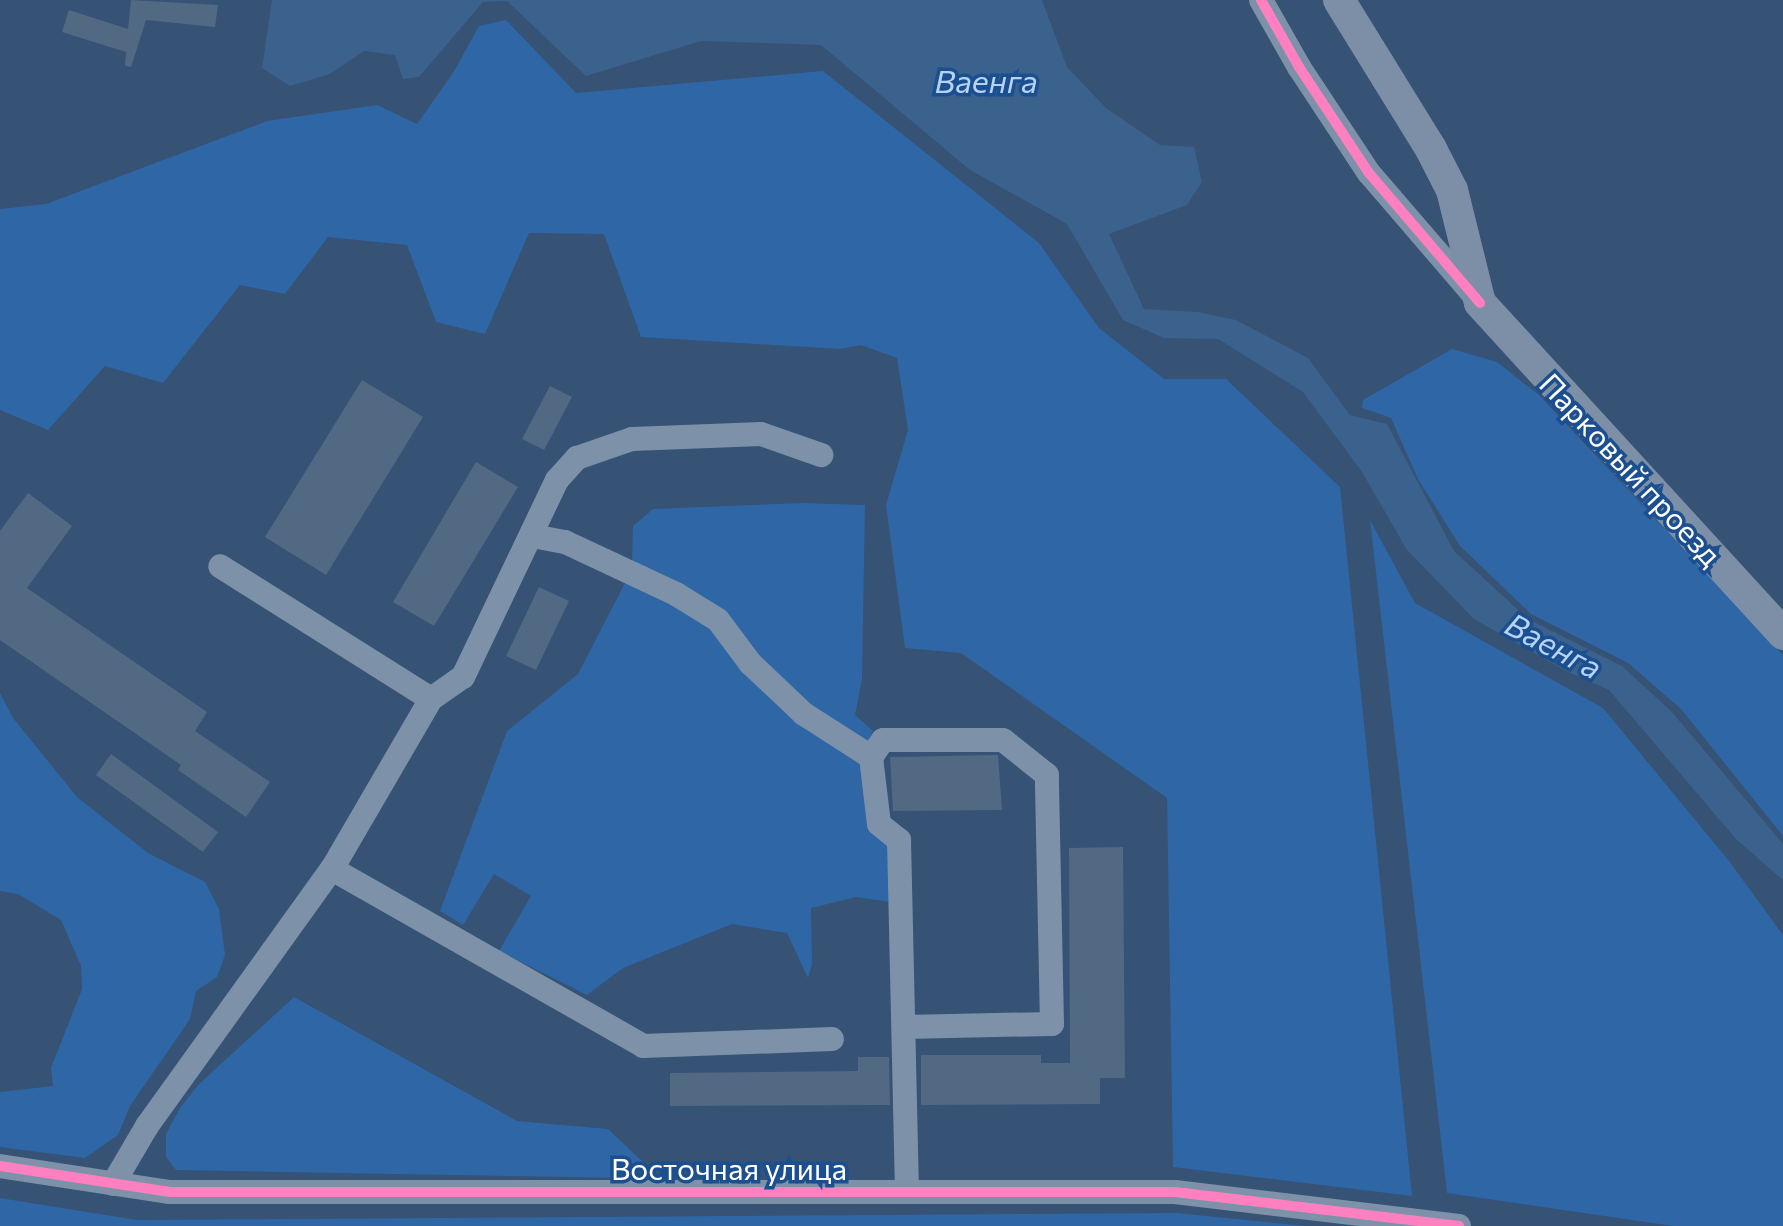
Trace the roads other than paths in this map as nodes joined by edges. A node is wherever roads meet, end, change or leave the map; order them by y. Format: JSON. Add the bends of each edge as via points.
{"nodes":[{"id":1,"x":1261,"y":0,"type":"edge"},
{"id":2,"x":1339,"y":0,"type":"edge"},
{"id":3,"x":1480,"y":303,"type":"junction"},
{"id":4,"x":821,"y":455,"type":"dead end"},
{"id":5,"x":533,"y":536,"type":"junction"},
{"id":6,"x":220,"y":566,"type":"dead end"},
{"id":7,"x":1783,"y":634,"type":"edge"},
{"id":8,"x":431,"y":699,"type":"junction"},
{"id":9,"x":871,"y":757,"type":"junction"},
{"id":10,"x":332,"y":869,"type":"junction"},
{"id":11,"x":904,"y":1027,"type":"junction"},
{"id":12,"x":832,"y":1039,"type":"dead end"},
{"id":13,"x":0,"y":1166,"type":"edge"},
{"id":14,"x":113,"y":1184,"type":"junction"},
{"id":15,"x":907,"y":1191,"type":"junction"},
{"id":16,"x":1459,"y":1226,"type":"edge"}],
"edges":[{"from":1,"to":3,"type":"street","via":[[1369,173]]},
{"from":2,"to":3,"type":"main road","via":[[1452,190]]},
{"from":3,"to":7,"type":"main road","name":"Парковый проезд"},
{"from":4,"to":5,"type":"street","via":[[761,434],[632,439],[577,458],[557,480]]},
{"from":5,"to":8,"type":"street","via":[[463,677]]},
{"from":5,"to":9,"type":"street","via":[[565,542],[676,594],[718,620],[750,663],[804,714]]},
{"from":6,"to":8,"type":"street"},
{"from":8,"to":10,"type":"street"},
{"from":9,"to":11,"type":"street","via":[[879,824],[899,840]]},
{"from":9,"to":11,"type":"street","via":[[883,740],[1003,740],[1047,775],[1052,1024]]},
{"from":10,"to":12,"type":"street","via":[[643,1046]]},
{"from":10,"to":14,"type":"street","via":[[147,1126]]},
{"from":11,"to":15,"type":"street"},
{"from":13,"to":14,"type":"street","name":"Восточная улица"},
{"from":14,"to":15,"type":"street","name":"Восточная улица","via":[[170,1192]]},
{"from":15,"to":16,"type":"street","name":"Восточная улица","via":[[1175,1192]]}]}
